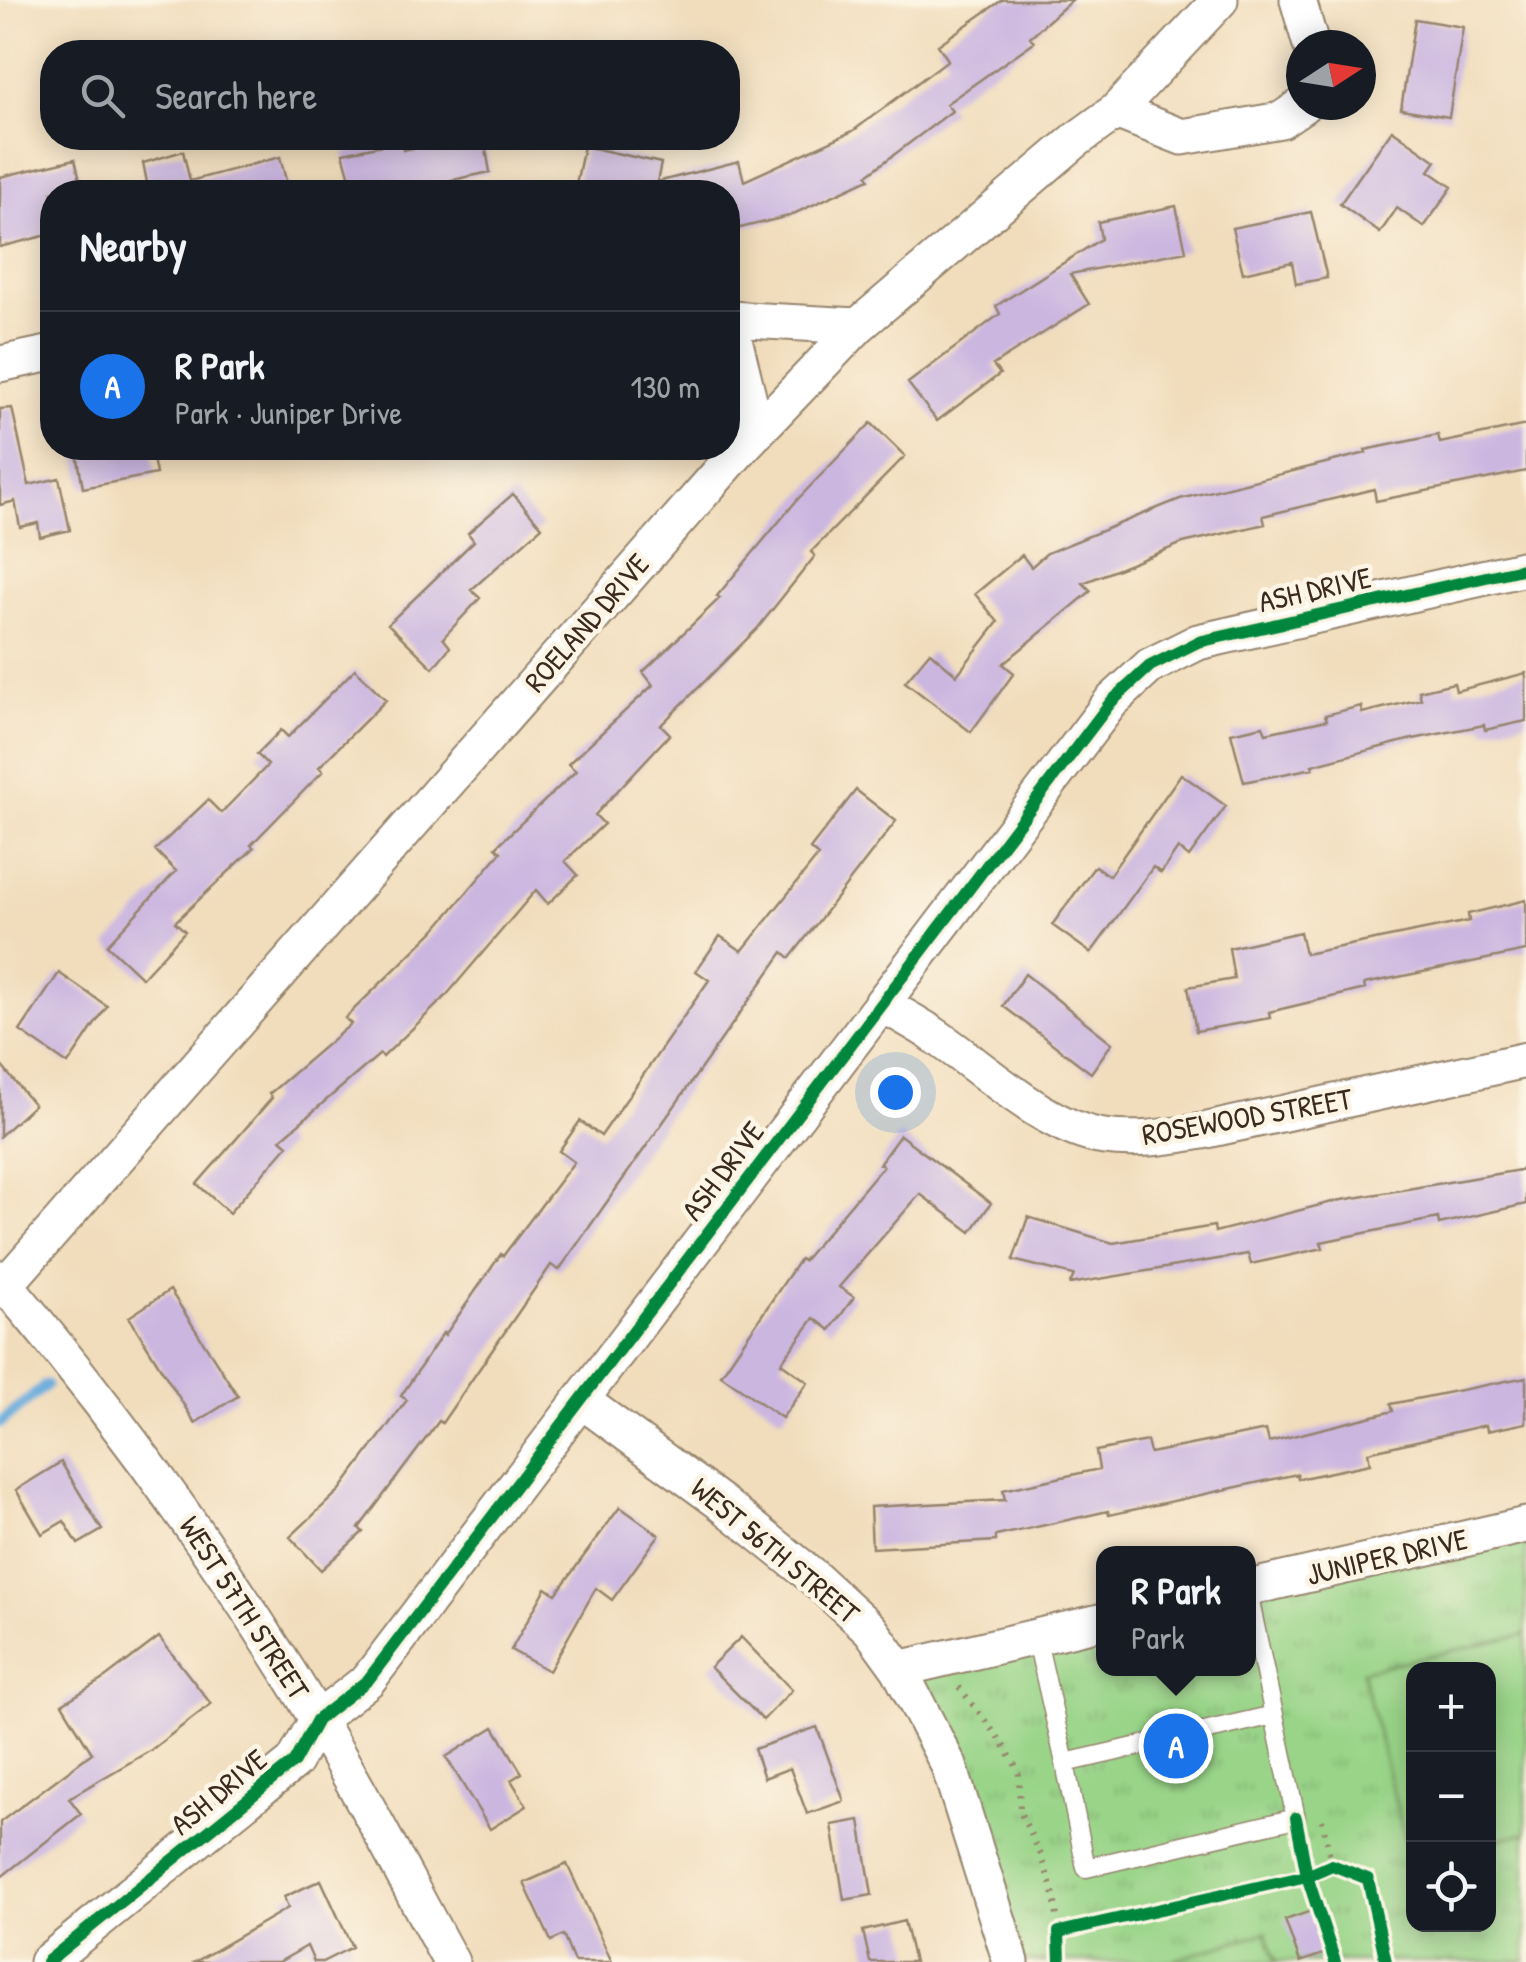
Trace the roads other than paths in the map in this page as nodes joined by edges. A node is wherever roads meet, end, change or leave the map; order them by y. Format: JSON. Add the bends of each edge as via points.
{"nodes":[{"id":1,"x":1220,"y":0,"type":"edge"},
{"id":2,"x":1298,"y":0,"type":"edge"},
{"id":3,"x":1307,"y":30,"type":"edge"},
{"id":4,"x":1116,"y":111,"type":"junction"},
{"id":5,"x":1286,"y":116,"type":"edge"},
{"id":6,"x":740,"y":320,"type":"edge"},
{"id":7,"x":858,"y":326,"type":"junction"},
{"id":8,"x":40,"y":356,"type":"edge"},
{"id":9,"x":0,"y":364,"type":"edge"},
{"id":10,"x":740,"y":366,"type":"edge"},
{"id":11,"x":757,"y":432,"type":"junction"},
{"id":12,"x":740,"y":451,"type":"edge"},
{"id":13,"x":732,"y":460,"type":"edge"},
{"id":14,"x":1526,"y":568,"type":"edge"},
{"id":15,"x":882,"y":1004,"type":"junction"},
{"id":16,"x":1526,"y":1060,"type":"edge"},
{"id":17,"x":2,"y":1285,"type":"edge"},
{"id":18,"x":581,"y":1400,"type":"junction"},
{"id":19,"x":1526,"y":1525,"type":"edge"},
{"id":20,"x":1256,"y":1589,"type":"edge"},
{"id":21,"x":1096,"y":1623,"type":"edge"},
{"id":22,"x":1256,"y":1629,"type":"edge"},
{"id":23,"x":1036,"y":1636,"type":"junction"},
{"id":24,"x":899,"y":1669,"type":"junction"},
{"id":25,"x":1274,"y":1715,"type":"junction"},
{"id":26,"x":318,"y":1720,"type":"junction"},
{"id":27,"x":1065,"y":1763,"type":"junction"},
{"id":28,"x":47,"y":1962,"type":"edge"},
{"id":29,"x":452,"y":1962,"type":"edge"},
{"id":30,"x":1011,"y":1962,"type":"edge"}],
"edges":[{"from":1,"to":4,"type":"street","name":"ROELAND DRIVE"},
{"from":2,"to":3,"type":"street"},
{"from":4,"to":5,"type":"street","via":[[1182,137]]},
{"from":4,"to":7,"type":"street","name":"ROELAND DRIVE"},
{"from":6,"to":7,"type":"street"},
{"from":7,"to":11,"type":"street","name":"ROELAND DRIVE"},
{"from":8,"to":9,"type":"street"},
{"from":10,"to":11,"type":"street"},
{"from":11,"to":12,"type":"street","name":"ROELAND DRIVE"},
{"from":13,"to":17,"type":"street","name":"ROELAND DRIVE"},
{"from":14,"to":15,"type":"street","name":"ASH DRIVE","via":[[1198,642],[1150,666],[1111,702]]},
{"from":15,"to":16,"type":"street","name":"ROSEWOOD STREET","via":[[1054,1118],[1100,1137],[1203,1131]]},
{"from":15,"to":18,"type":"street","name":"ASH DRIVE"},
{"from":17,"to":26,"type":"street","name":"WEST 57TH STREET","via":[[46,1330],[152,1469]]},
{"from":18,"to":24,"type":"street","name":"WEST 56TH STREET","via":[[811,1575],[870,1630]]},
{"from":18,"to":26,"type":"street","name":"ASH DRIVE","via":[[368,1680]]},
{"from":19,"to":20,"type":"street","name":"JUNIPER DRIVE"},
{"from":21,"to":23,"type":"street"},
{"from":22,"to":25,"type":"lane"},
{"from":23,"to":24,"type":"street"},
{"from":23,"to":27,"type":"lane"},
{"from":24,"to":30,"type":"street","name":"WEST 56TH STREET","via":[[949,1766]]},
{"from":25,"to":27,"type":"lane"},
{"from":25,"to":27,"type":"lane","via":[[1296,1818],[1086,1868]]},
{"from":26,"to":28,"type":"street","name":"ASH DRIVE","via":[[294,1762]]},
{"from":26,"to":29,"type":"street","name":"WEST 57TH STREET"}]}
